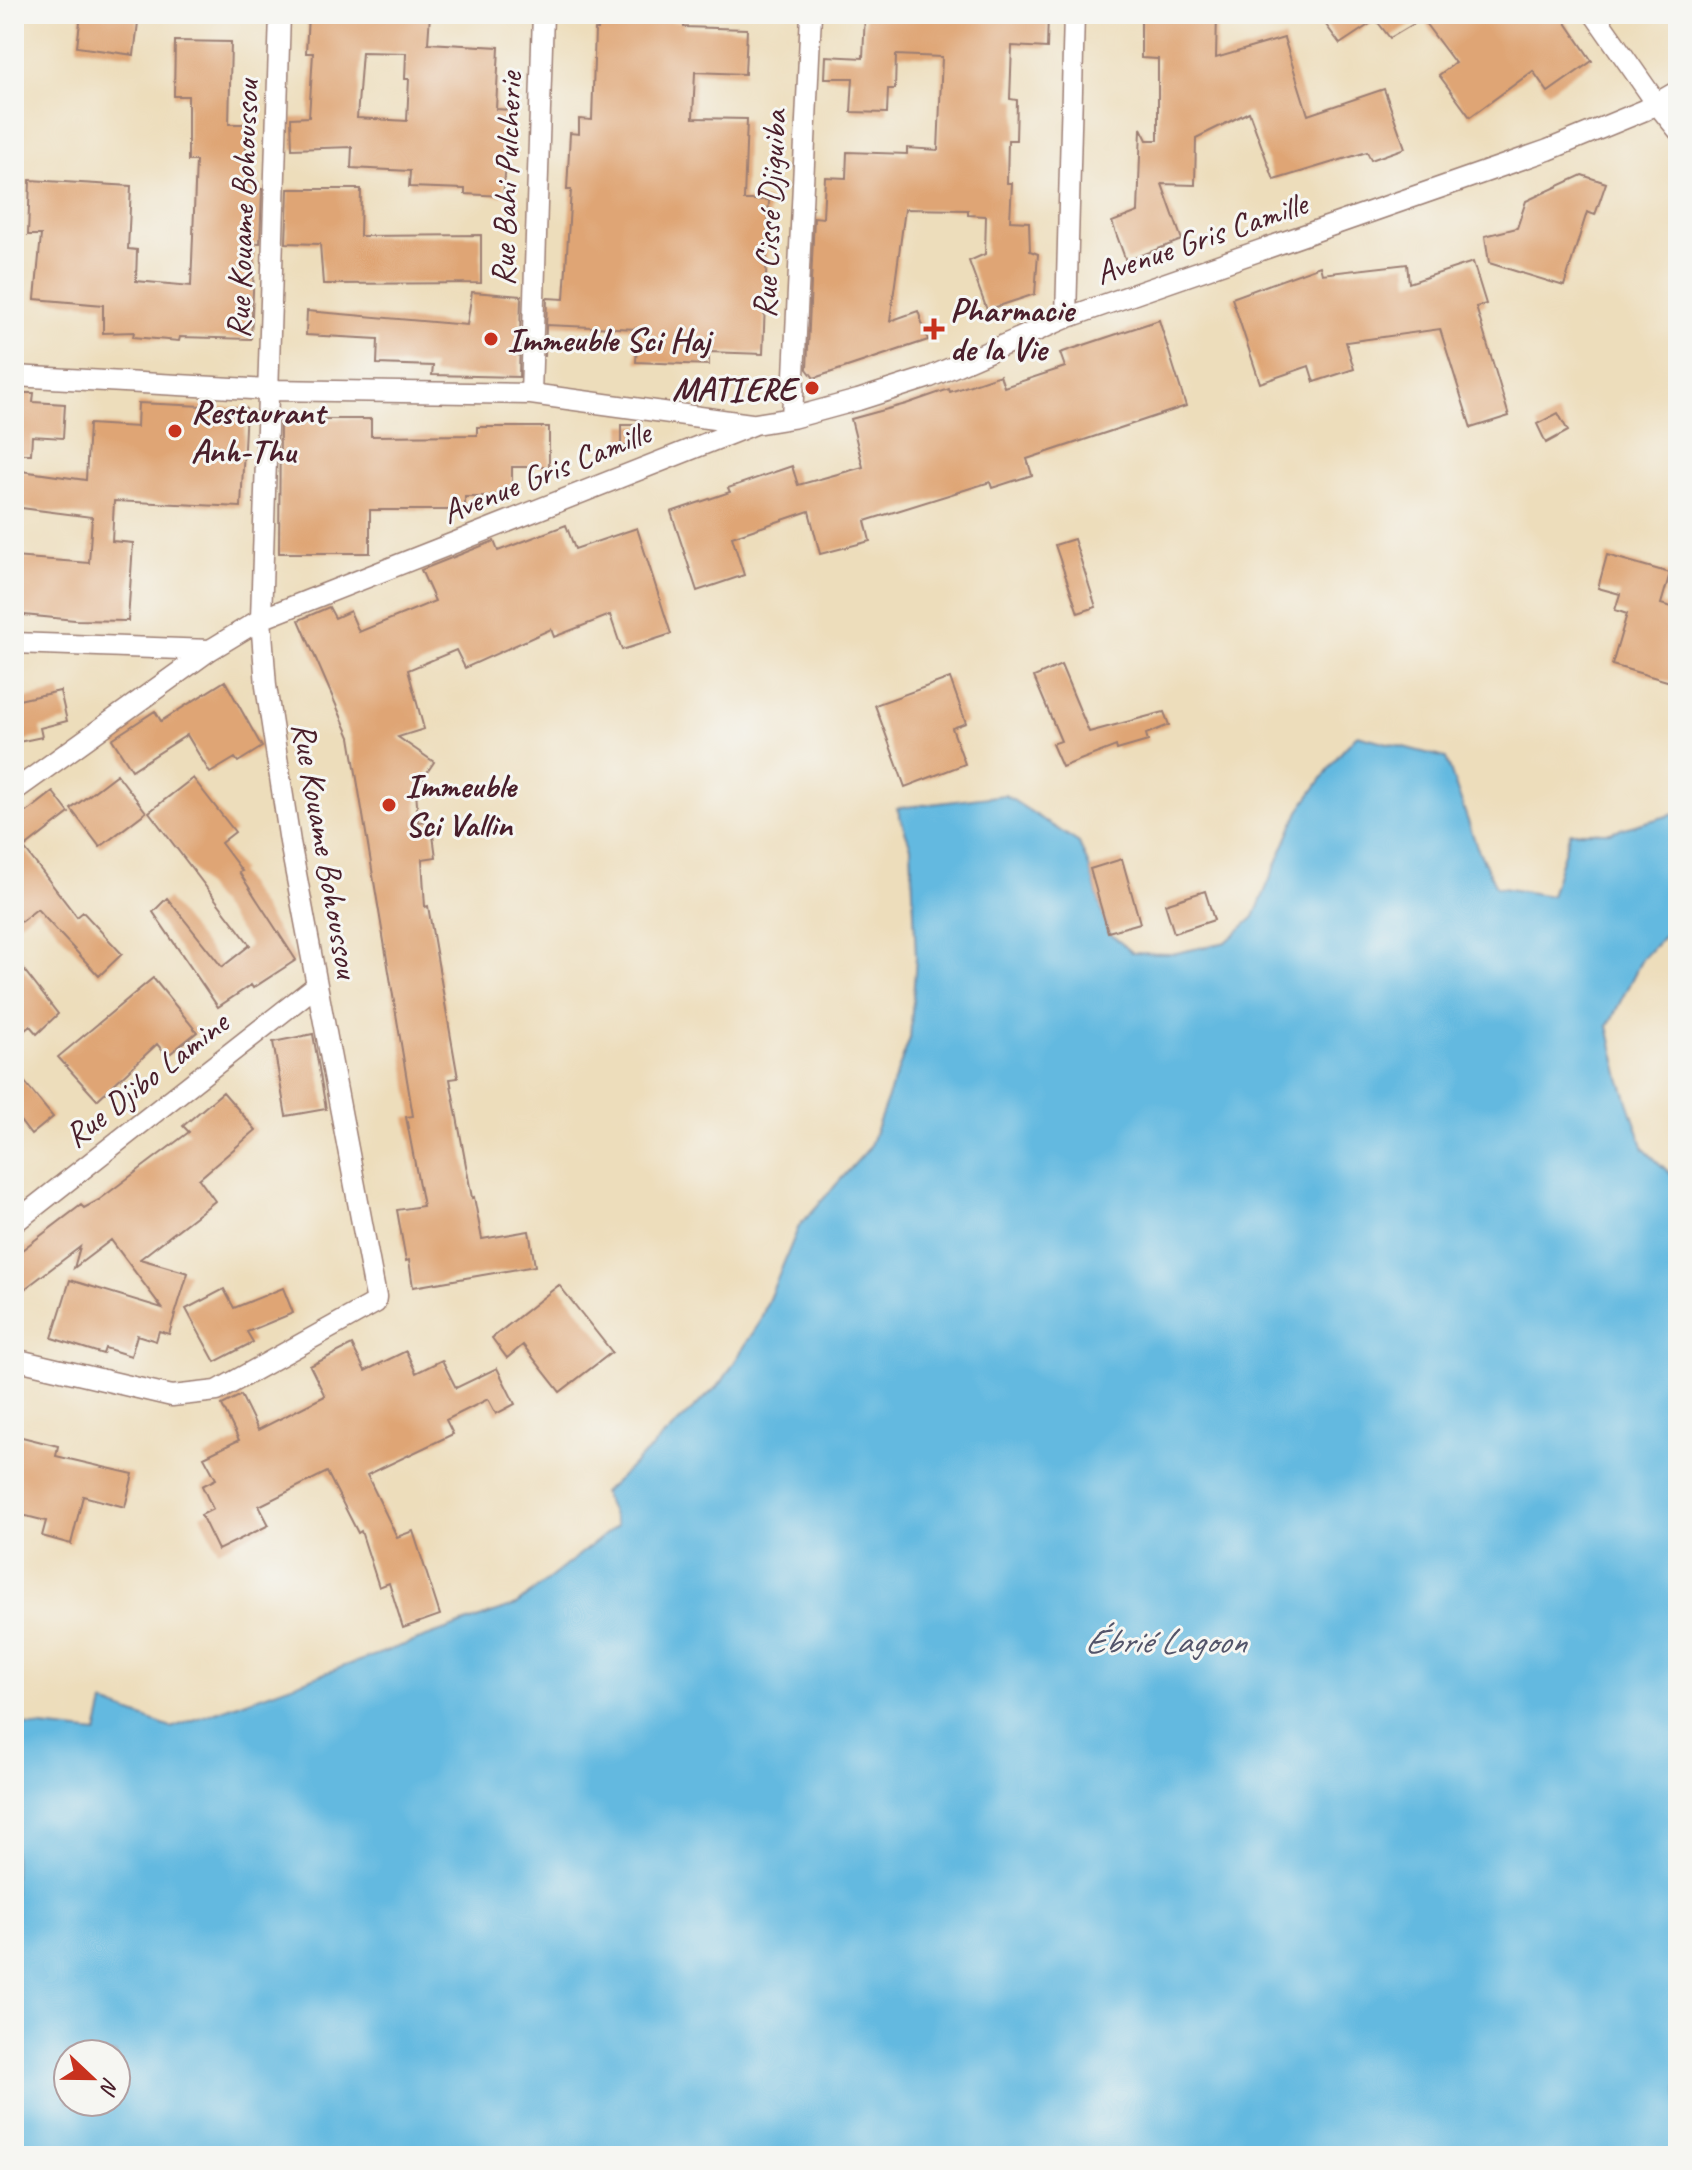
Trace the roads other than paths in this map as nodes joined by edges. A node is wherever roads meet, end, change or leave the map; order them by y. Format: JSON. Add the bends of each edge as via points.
{"nodes":[{"id":1,"x":280,"y":14,"type":"edge"},
{"id":2,"x":543,"y":14,"type":"edge"},
{"id":3,"x":811,"y":14,"type":"edge"},
{"id":4,"x":1074,"y":14,"type":"edge"},
{"id":5,"x":1594,"y":14,"type":"edge"},
{"id":6,"x":1678,"y":91,"type":"edge"},
{"id":7,"x":1657,"y":104,"type":"junction"},
{"id":8,"x":1678,"y":130,"type":"edge"},
{"id":9,"x":1066,"y":318,"type":"junction"},
{"id":10,"x":14,"y":376,"type":"edge"},
{"id":11,"x":268,"y":390,"type":"junction"},
{"id":12,"x":531,"y":394,"type":"junction"},
{"id":13,"x":792,"y":418,"type":"junction"},
{"id":14,"x":755,"y":424,"type":"junction"},
{"id":15,"x":261,"y":619,"type":"junction"},
{"id":16,"x":14,"y":643,"type":"edge"},
{"id":17,"x":210,"y":650,"type":"junction"},
{"id":18,"x":14,"y":791,"type":"edge"},
{"id":19,"x":317,"y":985,"type":"junction"},
{"id":20,"x":14,"y":1223,"type":"edge"},
{"id":21,"x":14,"y":1359,"type":"edge"}],
"edges":[{"from":1,"to":11,"type":"street","name":"Rue Kouame Bohoussou"},
{"from":2,"to":12,"type":"street","name":"Rue Bahi Pulcherie"},
{"from":3,"to":13,"type":"street","name":"Rue Cissé Djiguiba"},
{"from":4,"to":9,"type":"street"},
{"from":5,"to":7,"type":"street"},
{"from":6,"to":7,"type":"street","name":"Avenue Gris Camille"},
{"from":7,"to":8,"type":"street"},
{"from":7,"to":9,"type":"street","name":"Avenue Gris Camille","via":[[1548,150]]},
{"from":9,"to":13,"type":"street","name":"Avenue Gris Camille","via":[[930,377]]},
{"from":10,"to":11,"type":"street"},
{"from":11,"to":12,"type":"street"},
{"from":11,"to":15,"type":"street","name":"Rue Kouame Bohoussou"},
{"from":12,"to":14,"type":"street"},
{"from":13,"to":14,"type":"street","name":"Avenue Gris Camille"},
{"from":14,"to":15,"type":"street","name":"Avenue Gris Camille"},
{"from":15,"to":17,"type":"street","name":"Avenue Gris Camille"},
{"from":15,"to":19,"type":"street","name":"Rue Kouame Bohoussou","via":[[266,686]]},
{"from":16,"to":17,"type":"street"},
{"from":17,"to":18,"type":"street","name":"Avenue Gris Camille"},
{"from":19,"to":20,"type":"street","name":"Rue Djibo Lamine"},
{"from":19,"to":21,"type":"street","name":"Rue Kouame Bohoussou","via":[[375,1303],[203,1394],[172,1396]]}]}
